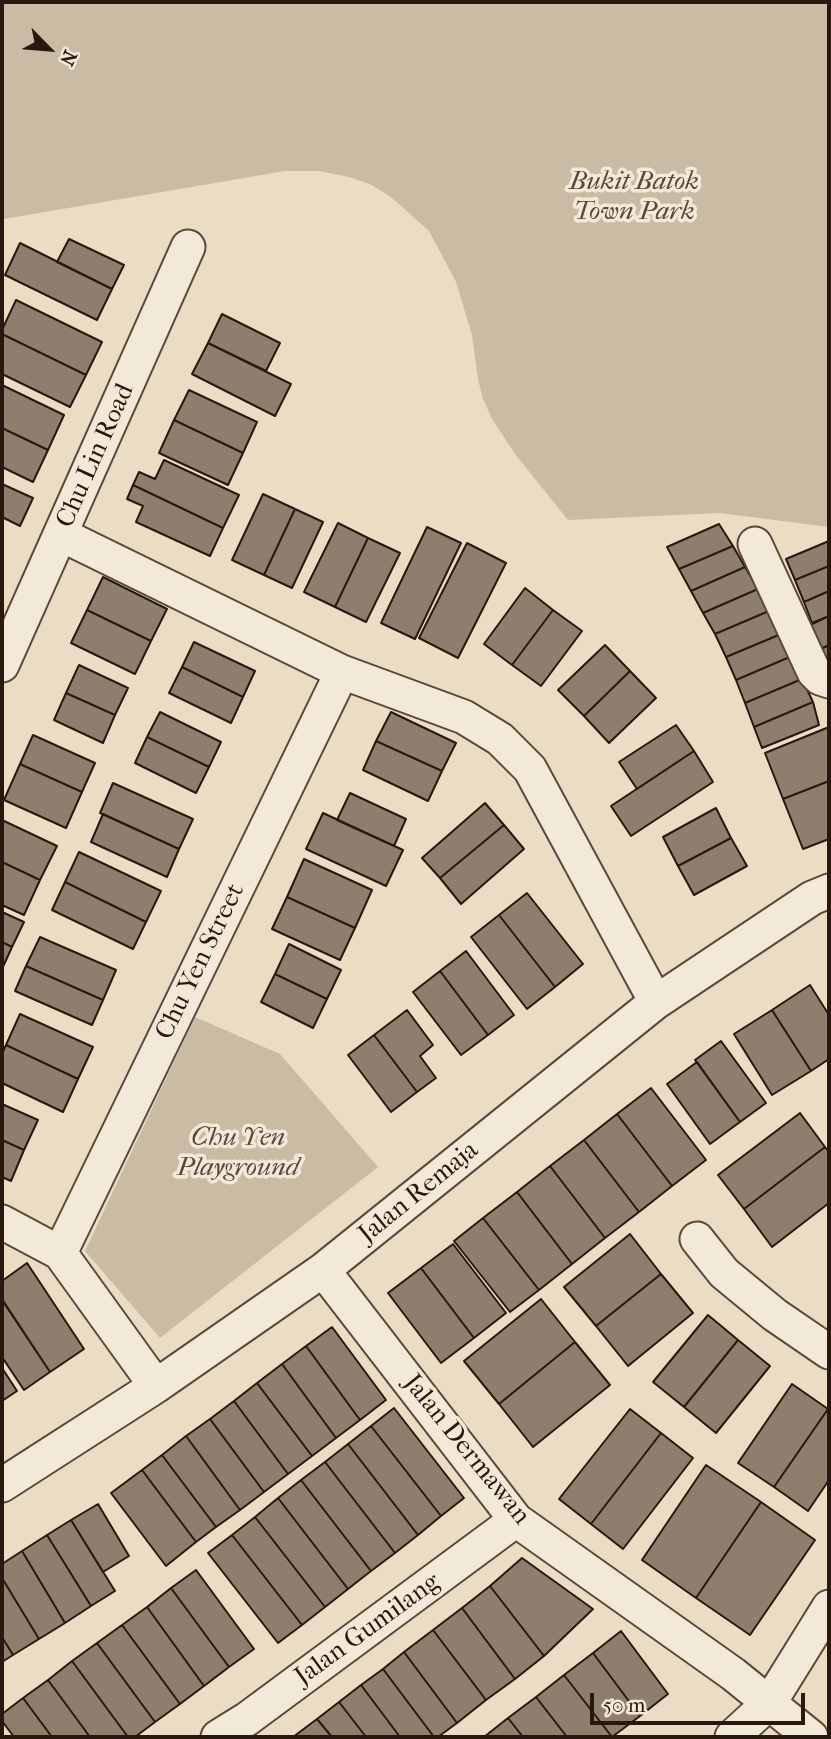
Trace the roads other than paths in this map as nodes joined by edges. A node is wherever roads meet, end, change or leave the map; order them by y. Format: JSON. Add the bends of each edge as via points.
{"nodes":[{"id":1,"x":188,"y":247,"type":"dead end"},
{"id":2,"x":62,"y":535,"type":"junction"},
{"id":3,"x":755,"y":544,"type":"dead end"},
{"id":4,"x":2,"y":665,"type":"edge"},
{"id":5,"x":342,"y":672,"type":"junction"},
{"id":6,"x":829,"y":681,"type":"edge"},
{"id":7,"x":829,"y":891,"type":"edge"},
{"id":8,"x":656,"y":1002,"type":"junction"},
{"id":9,"x":2,"y":1222,"type":"edge"},
{"id":10,"x":697,"y":1239,"type":"dead end"},
{"id":11,"x":60,"y":1253,"type":"junction"},
{"id":12,"x":323,"y":1270,"type":"junction"},
{"id":13,"x":829,"y":1353,"type":"edge"},
{"id":14,"x":156,"y":1386,"type":"junction"},
{"id":15,"x":2,"y":1485,"type":"edge"},
{"id":16,"x":516,"y":1520,"type":"junction"},
{"id":17,"x":829,"y":1607,"type":"edge"},
{"id":18,"x":770,"y":1702,"type":"junction"},
{"id":19,"x":218,"y":1737,"type":"edge"},
{"id":20,"x":732,"y":1737,"type":"edge"},
{"id":21,"x":811,"y":1737,"type":"edge"}],
"edges":[{"from":1,"to":2,"type":"street","name":"Chu Lin Road"},
{"from":2,"to":4,"type":"street","name":"Chu Lin Road"},
{"from":2,"to":5,"type":"street"},
{"from":3,"to":6,"type":"street","via":[[814,672]]},
{"from":5,"to":8,"type":"street","via":[[464,717],[500,739],[530,769]]},
{"from":5,"to":11,"type":"street","name":"Chu Yen Street"},
{"from":7,"to":8,"type":"street","name":"Jalan Remaja"},
{"from":8,"to":12,"type":"street","name":"Jalan Remaja"},
{"from":9,"to":11,"type":"street"},
{"from":10,"to":13,"type":"street","via":[[724,1273]]},
{"from":11,"to":14,"type":"street"},
{"from":12,"to":14,"type":"street","name":"Jalan Remaja"},
{"from":12,"to":16,"type":"street","name":"Jalan Dermawan"},
{"from":14,"to":15,"type":"street","name":"Jalan Remaja"},
{"from":16,"to":18,"type":"street","name":"Jalan Dermawan"},
{"from":16,"to":19,"type":"street","name":"Jalan Gumilang"},
{"from":17,"to":18,"type":"street"},
{"from":18,"to":20,"type":"street"},
{"from":18,"to":21,"type":"street","name":"Jalan Dermawan"}]}
